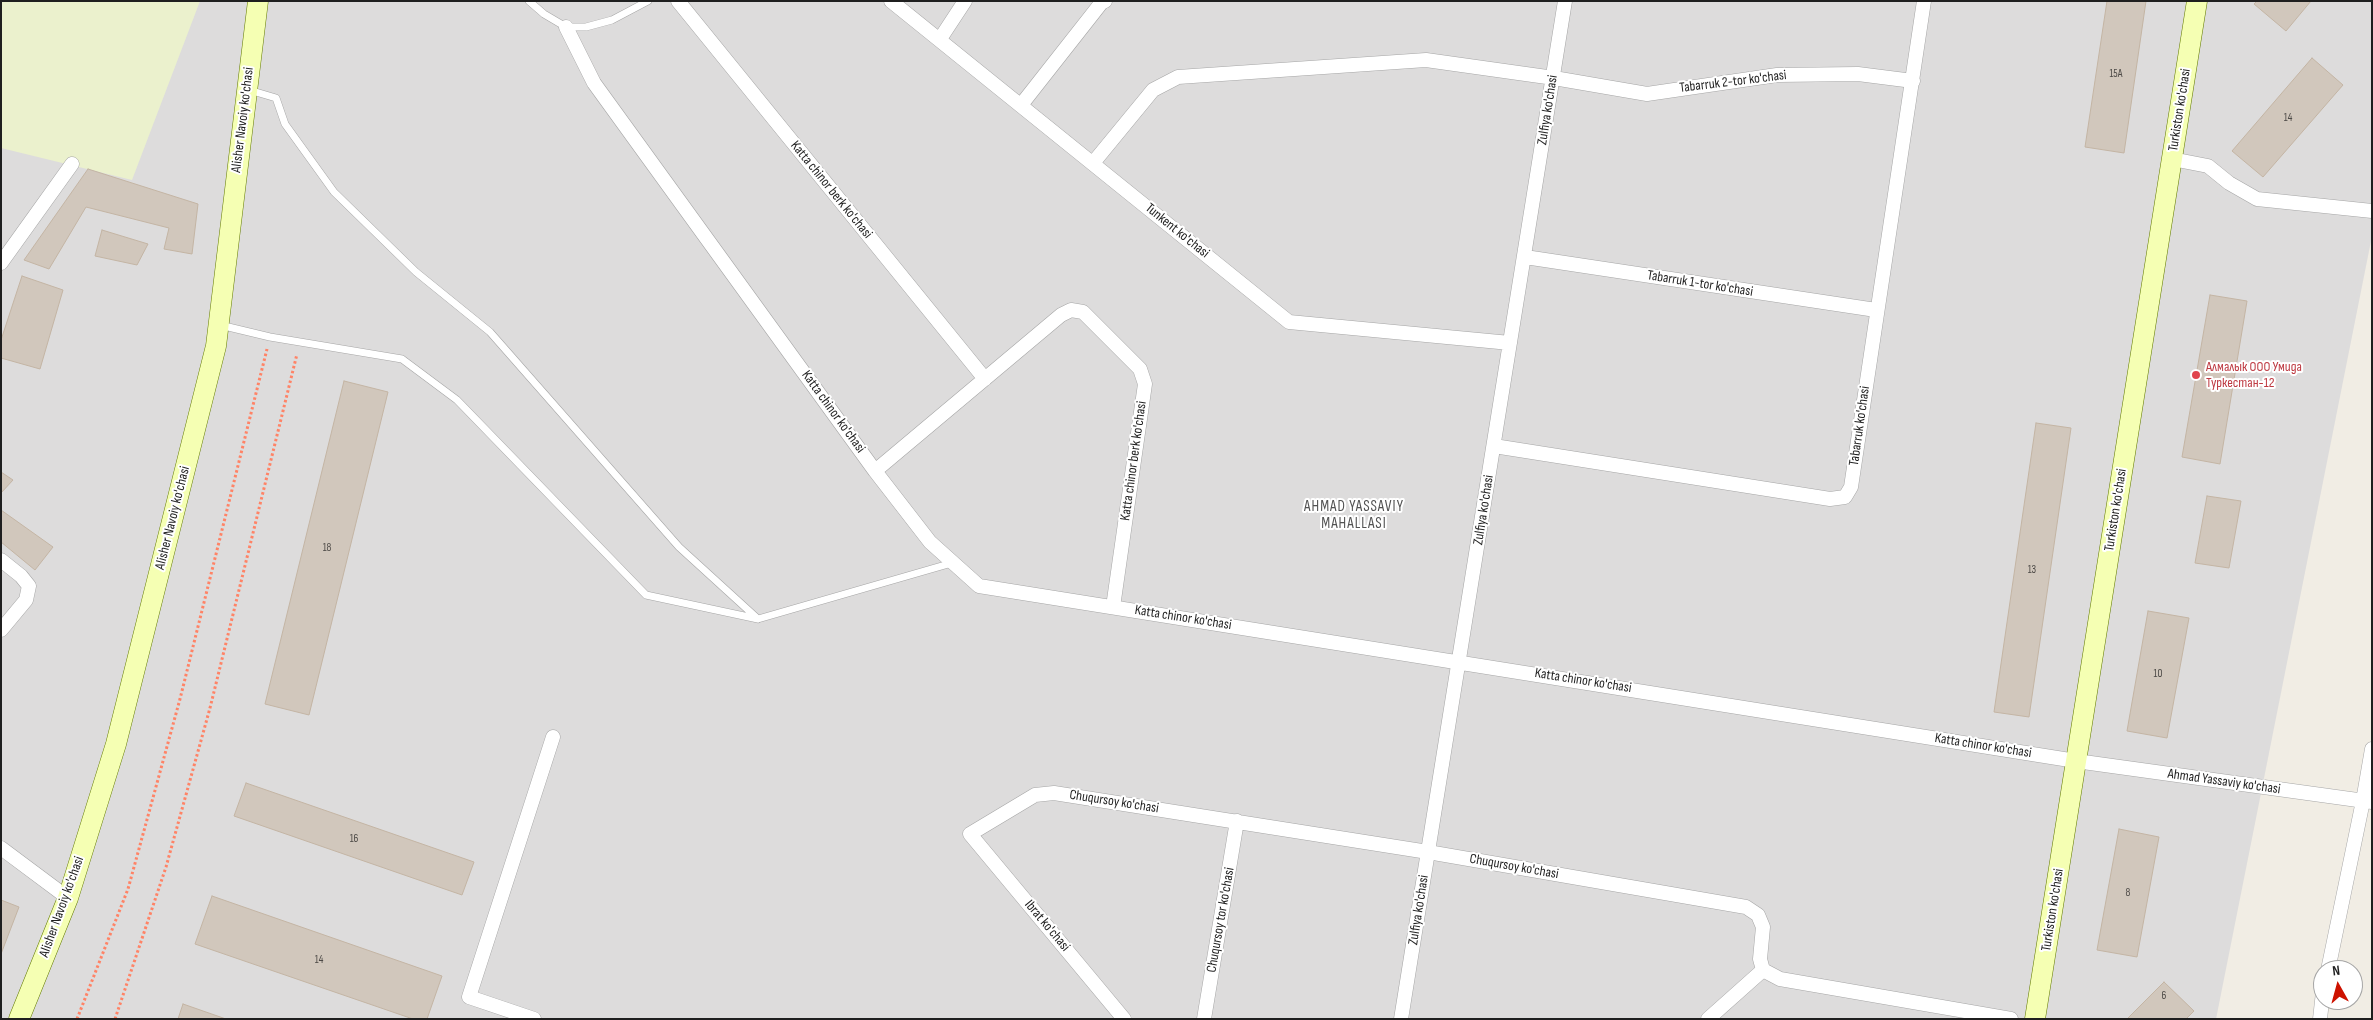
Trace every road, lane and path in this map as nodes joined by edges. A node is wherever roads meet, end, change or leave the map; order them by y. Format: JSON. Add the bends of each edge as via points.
{"nodes":[{"id":1,"x":258,"y":1,"type":"edge"},
{"id":2,"x":529,"y":1,"type":"edge"},
{"id":3,"x":648,"y":1,"type":"edge"},
{"id":4,"x":678,"y":1,"type":"edge"},
{"id":5,"x":891,"y":1,"type":"edge"},
{"id":6,"x":965,"y":1,"type":"edge"},
{"id":7,"x":1105,"y":1,"type":"edge"},
{"id":8,"x":1565,"y":1,"type":"edge"},
{"id":9,"x":1924,"y":1,"type":"edge"},
{"id":10,"x":2197,"y":1,"type":"edge"},
{"id":11,"x":566,"y":27,"type":"junction"},
{"id":12,"x":940,"y":39,"type":"junction"},
{"id":13,"x":1554,"y":78,"type":"junction"},
{"id":14,"x":1913,"y":81,"type":"junction"},
{"id":15,"x":247,"y":89,"type":"junction"},
{"id":16,"x":1021,"y":105,"type":"junction"},
{"id":17,"x":2172,"y":159,"type":"junction"},
{"id":18,"x":1093,"y":163,"type":"junction"},
{"id":19,"x":72,"y":164,"type":"dead end"},
{"id":20,"x":2372,"y":212,"type":"edge"},
{"id":21,"x":1525,"y":257,"type":"junction"},
{"id":22,"x":1,"y":263,"type":"edge"},
{"id":23,"x":1876,"y":310,"type":"junction"},
{"id":24,"x":219,"y":325,"type":"junction"},
{"id":25,"x":270,"y":337,"type":"junction"},
{"id":26,"x":300,"y":342,"type":"junction"},
{"id":27,"x":1510,"y":342,"type":"junction"},
{"id":28,"x":985,"y":379,"type":"junction"},
{"id":29,"x":1494,"y":446,"type":"junction"},
{"id":30,"x":875,"y":471,"type":"junction"},
{"id":31,"x":1,"y":560,"type":"edge"},
{"id":32,"x":953,"y":562,"type":"junction"},
{"id":33,"x":1114,"y":607,"type":"junction"},
{"id":34,"x":758,"y":619,"type":"junction"},
{"id":35,"x":1,"y":630,"type":"edge"},
{"id":36,"x":1460,"y":661,"type":"junction"},
{"id":37,"x":553,"y":737,"type":"dead end"},
{"id":38,"x":2372,"y":749,"type":"edge"},
{"id":39,"x":2076,"y":761,"type":"junction"},
{"id":40,"x":2368,"y":802,"type":"edge"},
{"id":41,"x":1237,"y":821,"type":"junction"},
{"id":42,"x":970,"y":834,"type":"joint"},
{"id":43,"x":1,"y":848,"type":"edge"},
{"id":44,"x":1428,"y":852,"type":"junction"},
{"id":45,"x":68,"y":898,"type":"junction"},
{"id":46,"x":2330,"y":960,"type":"edge"},
{"id":47,"x":1763,"y":970,"type":"junction"},
{"id":48,"x":19,"y":1019,"type":"edge"},
{"id":49,"x":77,"y":1019,"type":"edge"},
{"id":50,"x":115,"y":1019,"type":"edge"},
{"id":51,"x":534,"y":1019,"type":"edge"},
{"id":52,"x":1124,"y":1019,"type":"edge"},
{"id":53,"x":1204,"y":1019,"type":"edge"},
{"id":54,"x":1401,"y":1019,"type":"edge"},
{"id":55,"x":1708,"y":1019,"type":"edge"},
{"id":56,"x":2011,"y":1019,"type":"edge"},
{"id":57,"x":2035,"y":1019,"type":"edge"}],
"edges":[{"from":1,"to":15,"type":"street","name":"Alisher Navoiy ko'chasi"},
{"from":2,"to":11,"type":"lane"},
{"from":3,"to":11,"type":"lane","via":[[612,20],[586,27]]},
{"from":4,"to":28,"type":"street","name":"Katta chinor berk ko'chasi"},
{"from":5,"to":12,"type":"street","name":"Tunkent ko'chasi"},
{"from":6,"to":12,"type":"street"},
{"from":7,"to":16,"type":"street"},
{"from":8,"to":13,"type":"street","name":"Zulfiya ko'chasi"},
{"from":9,"to":14,"type":"street","name":"Tabarruk ko'chasi"},
{"from":10,"to":17,"type":"street","name":"Turkiston ko'chasi"},
{"from":11,"to":30,"type":"street","name":"Katta chinor ko'chasi","via":[[594,83]]},
{"from":12,"to":16,"type":"street","name":"Tunkent ko'chasi"},
{"from":13,"to":14,"type":"street","name":"Tabarruk 2-tor ko'chasi","via":[[1647,94],[1777,75],[1858,74]]},
{"from":13,"to":18,"type":"street","name":"Tabarruk 2-tor ko'chasi","via":[[1426,60],[1178,77],[1153,90]]},
{"from":13,"to":21,"type":"street","name":"Zulfiya ko'chasi"},
{"from":14,"to":23,"type":"street","name":"Tabarruk ko'chasi"},
{"from":15,"to":24,"type":"street","name":"Alisher Navoiy ko'chasi"},
{"from":15,"to":34,"type":"lane","via":[[276,98],[285,124],[334,192],[416,272],[490,332],[679,547]]},
{"from":16,"to":18,"type":"street","name":"Tunkent ko'chasi"},
{"from":17,"to":20,"type":"street","via":[[2208,166],[2257,199]]},
{"from":17,"to":39,"type":"street","name":"Turkiston ko'chasi"},
{"from":18,"to":27,"type":"street","name":"Tunkent ko'chasi","via":[[1289,322]]},
{"from":19,"to":22,"type":"street"},
{"from":21,"to":23,"type":"street","name":"Tabarruk 1-tor ko'chasi"},
{"from":21,"to":27,"type":"street","name":"Zulfiya ko'chasi"},
{"from":23,"to":29,"type":"street","name":"Tabarruk ko'chasi","via":[[1852,487],[1845,497],[1830,499]]},
{"from":24,"to":25,"type":"lane"},
{"from":24,"to":45,"type":"street","name":"Alisher Navoiy ko'chasi","via":[[116,744]]},
{"from":25,"to":26,"type":"lane"},
{"from":25,"to":49,"type":"path","via":[[180,699],[128,889]]},
{"from":26,"to":34,"type":"lane","via":[[402,359],[457,400],[646,594]]},
{"from":26,"to":50,"type":"path","via":[[210,708],[166,867]]},
{"from":27,"to":29,"type":"street","name":"Zulfiya ko'chasi"},
{"from":28,"to":30,"type":"street","name":"Katta chinor berk ko'chasi"},
{"from":28,"to":33,"type":"street","name":"Katta chinor berk ko'chasi","via":[[1071,310],[1083,312],[1140,369],[1146,384]]},
{"from":29,"to":36,"type":"street","name":"Zulfiya ko'chasi"},
{"from":30,"to":32,"type":"street","name":"Katta chinor ko'chasi","via":[[930,542]]},
{"from":31,"to":35,"type":"street","via":[[29,586],[26,600]]},
{"from":32,"to":33,"type":"street","name":"Katta chinor ko'chasi","via":[[979,586]]},
{"from":32,"to":34,"type":"lane"},
{"from":33,"to":36,"type":"street","name":"Katta chinor ko'chasi"},
{"from":36,"to":39,"type":"street","name":"Katta chinor ko'chasi"},
{"from":36,"to":44,"type":"street","name":"Zulfiya ko'chasi"},
{"from":37,"to":51,"type":"street","via":[[469,997]]},
{"from":38,"to":40,"type":"street"},
{"from":39,"to":40,"type":"street","name":"Ahmad Yassaviy ko'chasi"},
{"from":39,"to":57,"type":"street","name":"Turkiston ko'chasi"},
{"from":40,"to":46,"type":"street"},
{"from":41,"to":42,"type":"street","name":"Chuqursoy ko'chasi","via":[[1054,793],[1035,795]]},
{"from":41,"to":44,"type":"street","name":"Chuqursoy ko'chasi"},
{"from":41,"to":53,"type":"street","name":"Chuqursoy tor ko'chasi"},
{"from":42,"to":52,"type":"street","name":"Ibrat ko'chasi"},
{"from":43,"to":45,"type":"street"},
{"from":44,"to":47,"type":"street","name":"Chuqursoy ko'chasi","via":[[1746,907],[1758,915],[1762,927],[1760,959]]},
{"from":44,"to":54,"type":"street","name":"Zulfiya ko'chasi"},
{"from":45,"to":48,"type":"street","name":"Alisher Navoiy ko'chasi"},
{"from":47,"to":55,"type":"street"},
{"from":47,"to":56,"type":"street","via":[[1780,979]]}]}
